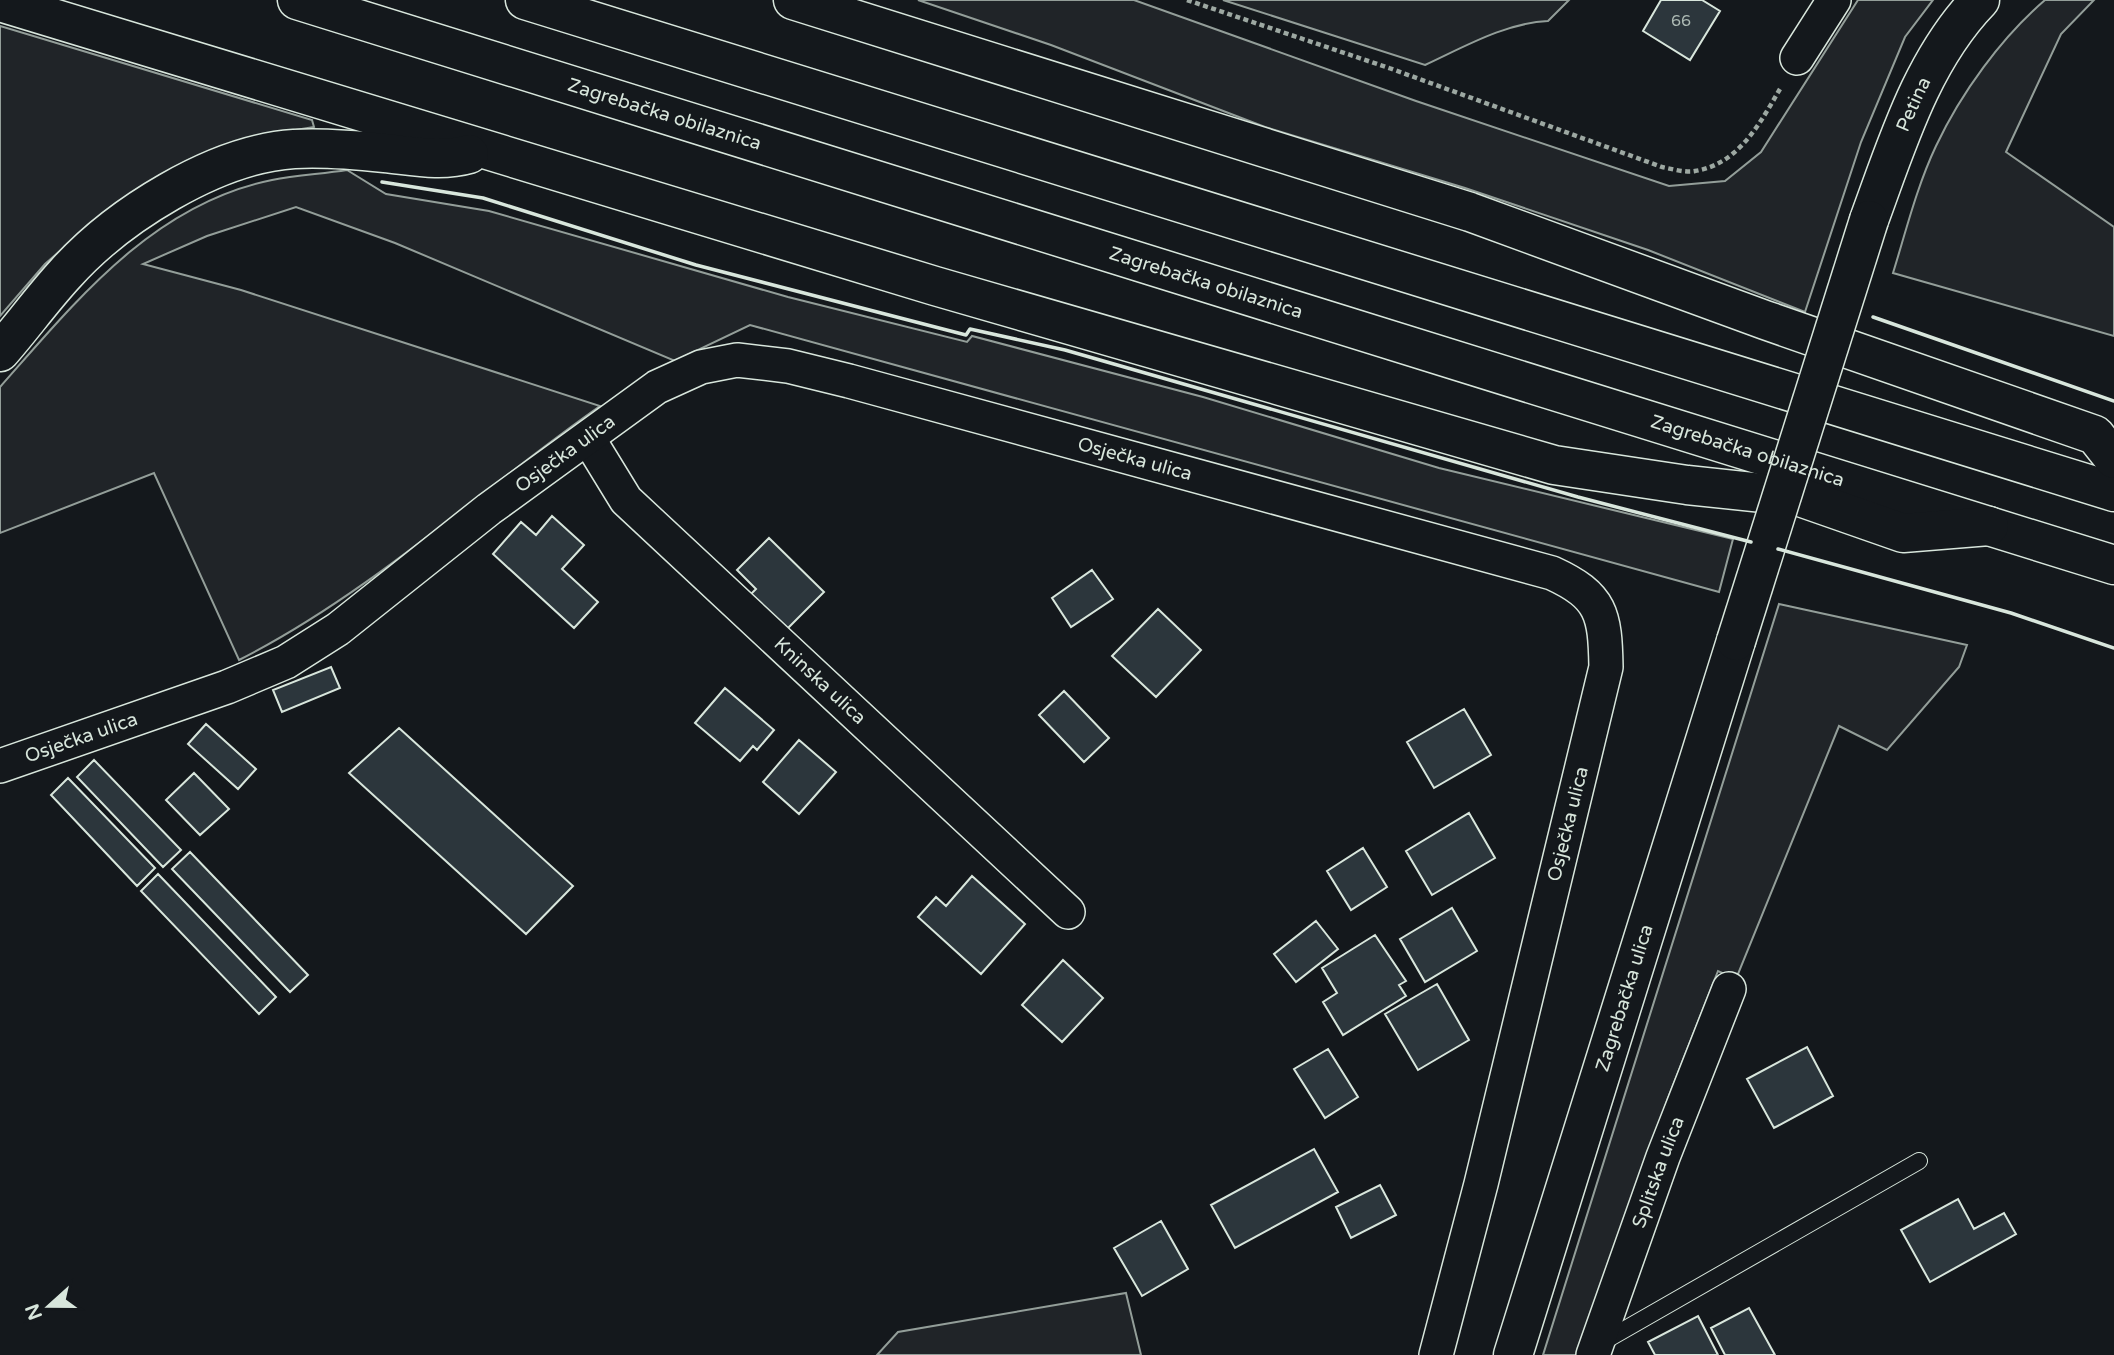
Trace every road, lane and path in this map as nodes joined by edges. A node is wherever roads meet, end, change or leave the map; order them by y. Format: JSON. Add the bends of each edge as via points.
{"nodes":[{"id":1,"x":297,"y":0,"type":"edge"},
{"id":2,"x":525,"y":0,"type":"edge"},
{"id":3,"x":793,"y":0,"type":"edge"},
{"id":4,"x":1187,"y":0,"type":"edge"},
{"id":5,"x":1834,"y":0,"type":"edge"},
{"id":6,"x":1980,"y":0,"type":"edge"},
{"id":7,"x":0,"y":2,"type":"edge"},
{"id":8,"x":1797,"y":58,"type":"joint"},
{"id":9,"x":487,"y":148,"type":"junction"},
{"id":10,"x":0,"y":352,"type":"edge"},
{"id":11,"x":588,"y":438,"type":"junction"},
{"id":12,"x":2114,"y":459,"type":"edge"},
{"id":13,"x":2114,"y":492,"type":"edge"},
{"id":14,"x":1989,"y":526,"type":"junction"},
{"id":15,"x":2114,"y":565,"type":"edge"},
{"id":16,"x":1736,"y":641,"type":"joint"},
{"id":17,"x":0,"y":766,"type":"edge"},
{"id":18,"x":1068,"y":912,"type":"dead end"},
{"id":19,"x":1729,"y":989,"type":"dead end"},
{"id":20,"x":1919,"y":1161,"type":"dead end"},
{"id":21,"x":1594,"y":1351,"type":"edge"},
{"id":22,"x":1436,"y":1355,"type":"edge"},
{"id":23,"x":1513,"y":1355,"type":"edge"}],
"edges":[{"from":1,"to":14,"type":"main road","name":"Zagrebačka obilaznica"},
{"from":2,"to":13,"type":"main road"},
{"from":3,"to":12,"type":"main road","via":[[1470,212],[2095,435]]},
{"from":4,"to":8,"type":"path","via":[[1662,167],[1694,172],[1739,150]]},
{"from":5,"to":8,"type":"street"},
{"from":6,"to":16,"type":"main road","name":"Petina","bridge":true,"via":[[1932,66],[1904,124],[1869,220]]},
{"from":7,"to":9,"type":"main road"},
{"from":9,"to":10,"type":"main road","via":[[450,159],[293,149],[230,164],[183,184],[101,240],[65,274]]},
{"from":9,"to":14,"type":"main road","via":[[935,286],[1554,465],[1800,497],[1903,533]]},
{"from":11,"to":17,"type":"street","name":"Osječka ulica","via":[[489,509],[338,629],[286,662],[228,687]]},
{"from":11,"to":18,"type":"street","name":"Kninska ulica","via":[[626,500]]},
{"from":11,"to":22,"type":"street","name":"Osječka ulica","via":[[657,387],[701,367],[737,360],[788,366],[1522,562],[1580,586],[1595,602],[1605,634],[1606,667]]},
{"from":14,"to":15,"type":"main road","name":"Zagrebačka obilaznica"},
{"from":16,"to":23,"type":"main road","name":"Zagrebačka ulica"},
{"from":19,"to":21,"type":"street","name":"Splitska ulica"},
{"from":20,"to":21,"type":"lane"}]}
